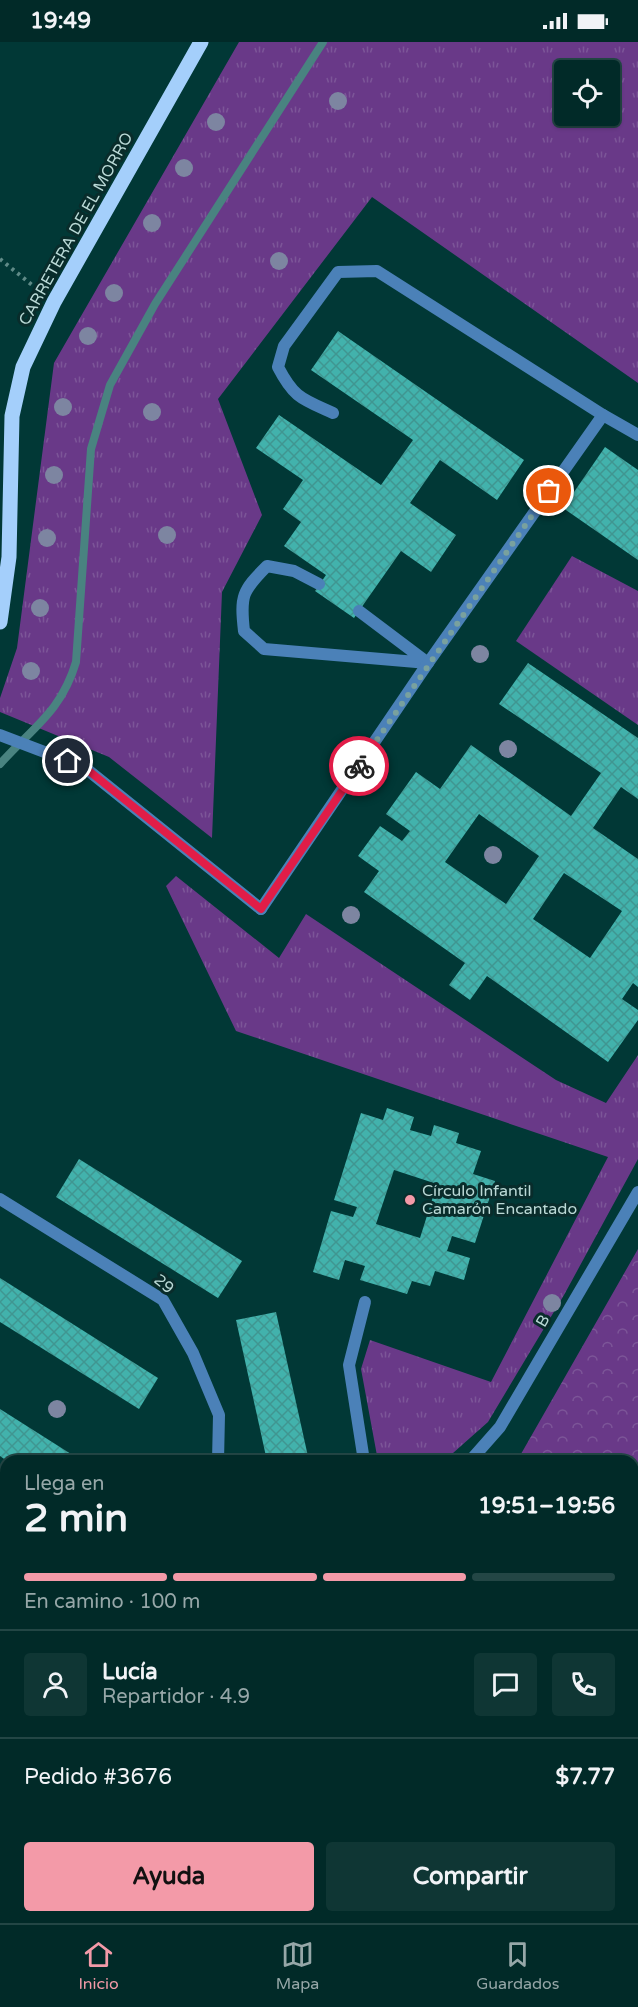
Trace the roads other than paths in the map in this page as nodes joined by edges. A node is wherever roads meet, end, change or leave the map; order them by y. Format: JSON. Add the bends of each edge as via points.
{"nodes":[{"id":1,"x":201,"y":42,"type":"edge"},
{"id":2,"x":333,"y":412,"type":"dead end"},
{"id":3,"x":603,"y":415,"type":"junction"},
{"id":4,"x":638,"y":435,"type":"edge"},
{"id":5,"x":320,"y":584,"type":"dead end"},
{"id":6,"x":359,"y":611,"type":"dead end"},
{"id":7,"x":0,"y":622,"type":"edge"},
{"id":8,"x":428,"y":663,"type":"junction"},
{"id":9,"x":1,"y":735,"type":"edge"},
{"id":10,"x":638,"y":1192,"type":"edge"},
{"id":11,"x":0,"y":1199,"type":"edge"},
{"id":12,"x":365,"y":1302,"type":"dead end"},
{"id":13,"x":218,"y":1455,"type":"edge"},
{"id":14,"x":363,"y":1455,"type":"edge"},
{"id":15,"x":475,"y":1455,"type":"edge"}],
"edges":[{"from":1,"to":7,"type":"main road","name":"CARRETERA DE EL MORRO","via":[[54,302],[23,367],[12,416],[9,557]]},
{"from":2,"to":3,"type":"street","via":[[290,390],[278,368],[284,346],[338,272],[376,271]]},
{"from":3,"to":4,"type":"street"},
{"from":3,"to":8,"type":"street"},
{"from":5,"to":8,"type":"street","via":[[294,571],[267,566],[250,583],[240,603],[244,631],[264,649]]},
{"from":6,"to":8,"type":"street"},
{"from":8,"to":9,"type":"street","via":[[261,909],[84,767]]},
{"from":10,"to":15,"type":"street","name":"B","via":[[500,1427]]},
{"from":11,"to":13,"type":"street","name":"29","via":[[163,1300],[193,1353],[219,1414]]},
{"from":12,"to":14,"type":"street","via":[[349,1365]]}]}
